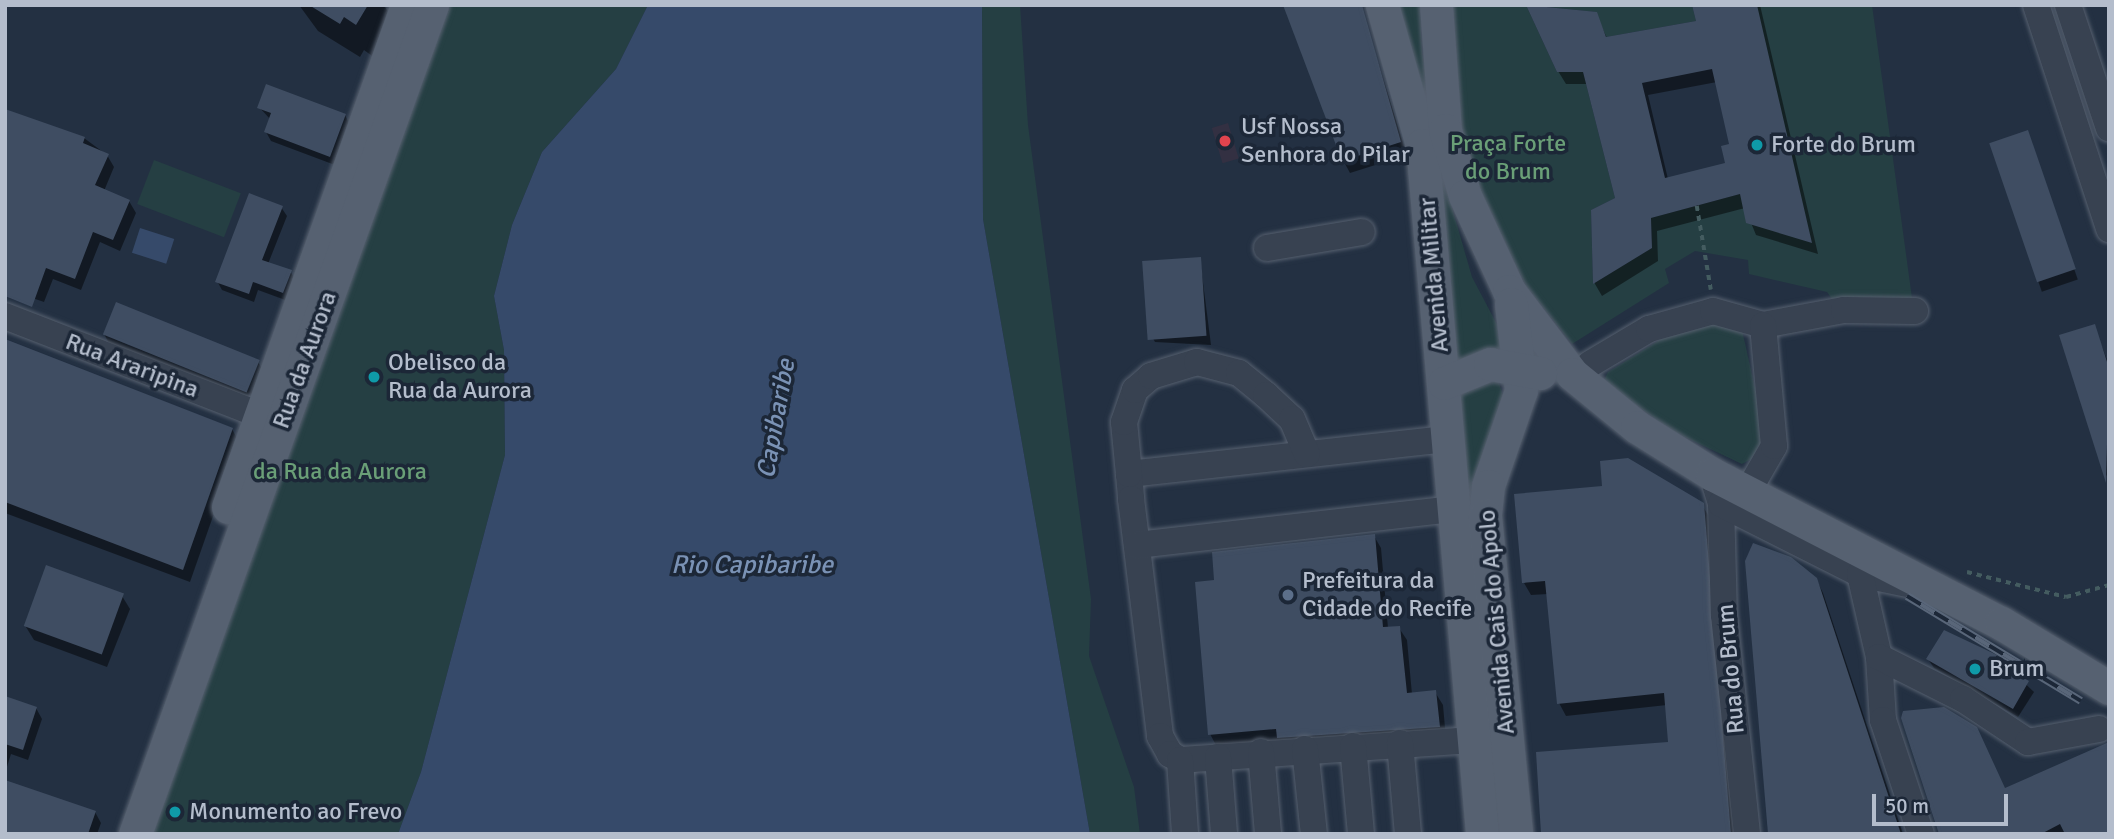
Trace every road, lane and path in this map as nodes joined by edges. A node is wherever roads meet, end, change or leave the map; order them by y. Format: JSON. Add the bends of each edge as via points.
{"nodes":[{"id":1,"x":407,"y":5,"type":"edge"},
{"id":2,"x":432,"y":5,"type":"edge"},
{"id":3,"x":1382,"y":5,"type":"edge"},
{"id":4,"x":1436,"y":5,"type":"edge"},
{"id":5,"x":2036,"y":5,"type":"edge"},
{"id":6,"x":2068,"y":5,"type":"edge"},
{"id":7,"x":2097,"y":50,"type":"edge"},
{"id":8,"x":2057,"y":64,"type":"junction"},
{"id":9,"x":2109,"y":128,"type":"edge"},
{"id":10,"x":1697,"y":206,"type":"dead end"},
{"id":11,"x":2109,"y":229,"type":"edge"},
{"id":12,"x":1362,"y":232,"type":"dead end"},
{"id":13,"x":1267,"y":248,"type":"dead end"},
{"id":14,"x":1509,"y":291,"type":"junction"},
{"id":15,"x":1713,"y":311,"type":"junction"},
{"id":16,"x":1915,"y":311,"type":"dead end"},
{"id":17,"x":5,"y":316,"type":"edge"},
{"id":18,"x":1763,"y":324,"type":"junction"},
{"id":19,"x":1590,"y":364,"type":"dead end"},
{"id":20,"x":1522,"y":366,"type":"junction"},
{"id":21,"x":1444,"y":383,"type":"junction"},
{"id":22,"x":1605,"y":404,"type":"junction"},
{"id":23,"x":260,"y":415,"type":"junction"},
{"id":24,"x":1446,"y":439,"type":"junction"},
{"id":25,"x":1307,"y":454,"type":"junction"},
{"id":26,"x":1129,"y":474,"type":"junction"},
{"id":27,"x":1727,"y":490,"type":"junction"},
{"id":28,"x":1452,"y":509,"type":"junction"},
{"id":29,"x":1137,"y":545,"type":"junction"},
{"id":30,"x":1967,"y":572,"type":"dead end"},
{"id":31,"x":1860,"y":575,"type":"junction"},
{"id":32,"x":2109,"y":585,"type":"edge"},
{"id":33,"x":1934,"y":587,"type":"junction"},
{"id":34,"x":1879,"y":657,"type":"junction"},
{"id":35,"x":2109,"y":688,"type":"edge"},
{"id":36,"x":2099,"y":729,"type":"dead end"},
{"id":37,"x":1468,"y":740,"type":"junction"},
{"id":38,"x":1401,"y":743,"type":"junction"},
{"id":39,"x":1353,"y":746,"type":"junction"},
{"id":40,"x":1305,"y":749,"type":"junction"},
{"id":41,"x":1261,"y":752,"type":"junction"},
{"id":42,"x":1175,"y":757,"type":"junction"},
{"id":43,"x":1218,"y":757,"type":"junction"},
{"id":44,"x":113,"y":834,"type":"edge"},
{"id":45,"x":135,"y":834,"type":"edge"},
{"id":46,"x":1185,"y":834,"type":"edge"},
{"id":47,"x":1224,"y":834,"type":"edge"},
{"id":48,"x":1268,"y":834,"type":"edge"},
{"id":49,"x":1314,"y":834,"type":"edge"},
{"id":50,"x":1361,"y":834,"type":"edge"},
{"id":51,"x":1408,"y":834,"type":"edge"},
{"id":52,"x":1482,"y":834,"type":"edge"},
{"id":53,"x":1516,"y":834,"type":"edge"},
{"id":54,"x":1747,"y":834,"type":"edge"},
{"id":55,"x":1921,"y":834,"type":"edge"}],
"edges":[{"from":1,"to":23,"type":"main road","name":"Rua da Aurora"},
{"from":2,"to":45,"type":"main road","name":"Rua da Aurora"},
{"from":3,"to":21,"type":"main road","name":"Avenida Militar","via":[[1422,145]]},
{"from":4,"to":14,"type":"main road","name":"Avenida Militar","via":[[1445,130],[1465,196]]},
{"from":5,"to":8,"type":"street"},
{"from":6,"to":7,"type":"street"},
{"from":7,"to":8,"type":"street"},
{"from":7,"to":9,"type":"street"},
{"from":8,"to":11,"type":"street"},
{"from":10,"to":15,"type":"path","via":[[1709,255]]},
{"from":12,"to":13,"type":"street"},
{"from":14,"to":20,"type":"main road","name":"Avenida Cais do Apolo"},
{"from":14,"to":22,"type":"main road","name":"Avenida Militar","via":[[1572,374]]},
{"from":15,"to":18,"type":"street"},
{"from":15,"to":19,"type":"street","via":[[1649,329]]},
{"from":16,"to":18,"type":"street","via":[[1844,310]]},
{"from":17,"to":23,"type":"street","name":"Rua Araripina"},
{"from":18,"to":27,"type":"street","via":[[1774,446]]},
{"from":20,"to":21,"type":"main road","via":[[1473,367]]},
{"from":20,"to":22,"type":"main road","name":"Avenida Militar"},
{"from":20,"to":53,"type":"main road","name":"Avenida Cais do Apolo","via":[[1518,407],[1488,486],[1485,516]]},
{"from":21,"to":24,"type":"main road","name":"Avenida Cais do Apolo"},
{"from":22,"to":27,"type":"main road","name":"Avenida Militar"},
{"from":23,"to":44,"type":"main road","name":"Rua da Aurora"},
{"from":24,"to":25,"type":"street"},
{"from":24,"to":28,"type":"main road","name":"Avenida Cais do Apolo"},
{"from":25,"to":26,"type":"street"},
{"from":25,"to":26,"type":"street","via":[[1292,419],[1266,395],[1239,373],[1197,362],[1151,376],[1135,390],[1124,422]]},
{"from":26,"to":29,"type":"street"},
{"from":27,"to":31,"type":"street","name":"Avenida Militar"},
{"from":27,"to":33,"type":"main road","name":"Avenida Militar"},
{"from":27,"to":54,"type":"street","name":"Rua do Brum","via":[[1724,615]]},
{"from":28,"to":29,"type":"street"},
{"from":28,"to":37,"type":"main road","name":"Avenida Cais do Apolo","via":[[1468,658]]},
{"from":29,"to":42,"type":"street","via":[[1160,736]]},
{"from":30,"to":32,"type":"path","via":[[2066,597]]},
{"from":31,"to":33,"type":"street","name":"Avenida Militar"},
{"from":31,"to":34,"type":"street"},
{"from":33,"to":35,"type":"main road","name":"Avenida Militar"},
{"from":34,"to":36,"type":"street","via":[[1963,699],[2028,742]]},
{"from":34,"to":55,"type":"street","via":[[1883,720]]},
{"from":37,"to":38,"type":"street"},
{"from":37,"to":52,"type":"main road","name":"Avenida Cais do Apolo"},
{"from":38,"to":39,"type":"street"},
{"from":38,"to":51,"type":"street"},
{"from":39,"to":40,"type":"street"},
{"from":39,"to":50,"type":"street"},
{"from":40,"to":41,"type":"street"},
{"from":40,"to":49,"type":"street"},
{"from":41,"to":43,"type":"street"},
{"from":41,"to":48,"type":"street"},
{"from":42,"to":43,"type":"street"},
{"from":42,"to":46,"type":"street"},
{"from":43,"to":47,"type":"street"}]}
